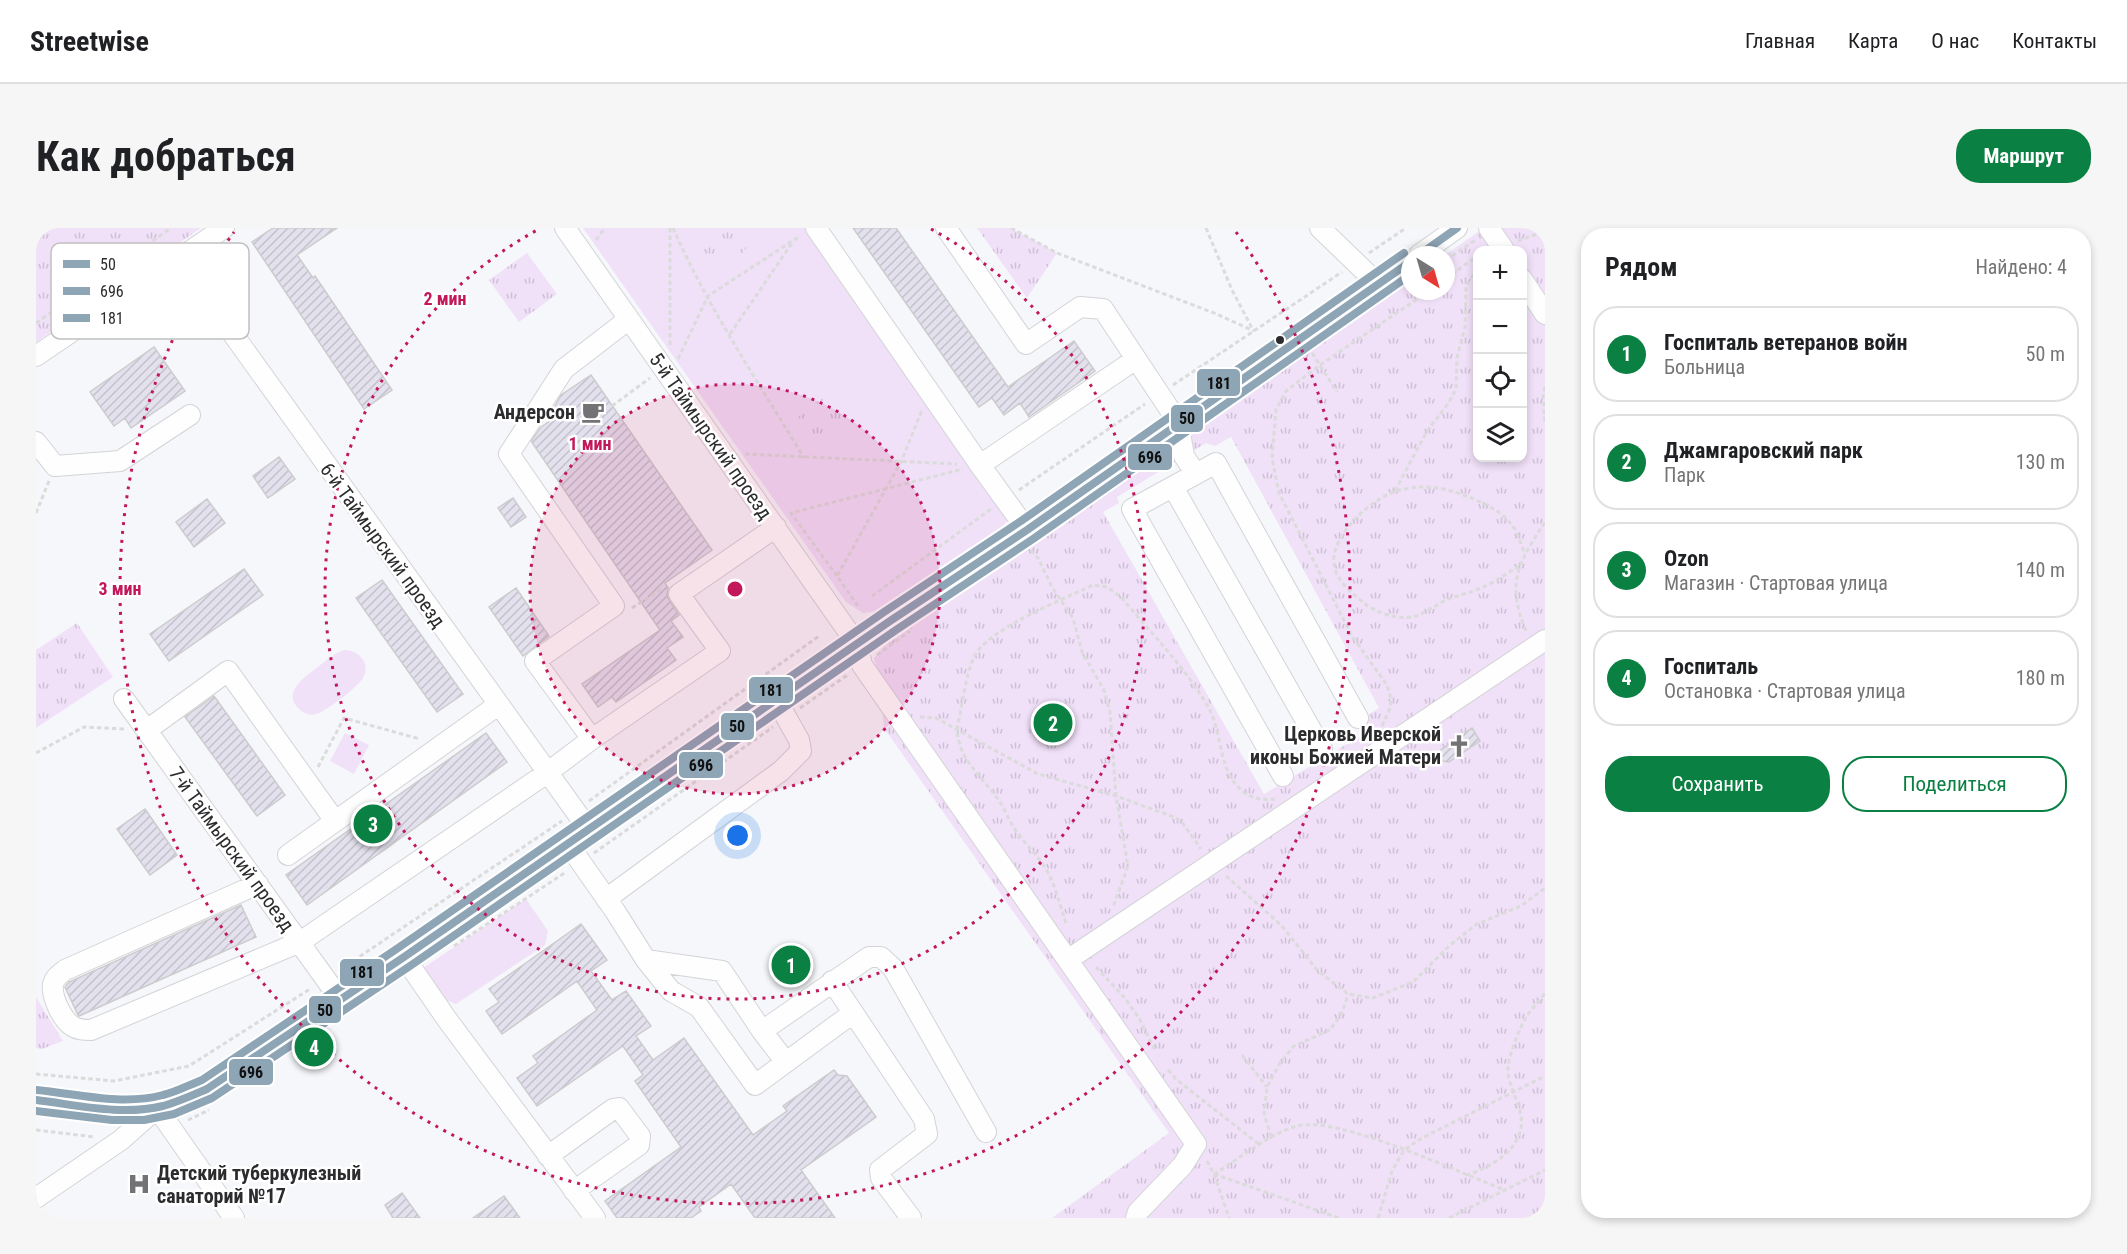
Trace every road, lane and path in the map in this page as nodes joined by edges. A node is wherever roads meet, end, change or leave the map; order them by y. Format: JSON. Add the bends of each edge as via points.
{"nodes":[{"id":1,"x":171,"y":228,"type":"edge"},
{"id":2,"x":224,"y":228,"type":"edge"},
{"id":3,"x":565,"y":228,"type":"edge"},
{"id":4,"x":671,"y":228,"type":"edge"},
{"id":5,"x":946,"y":228,"type":"edge"},
{"id":6,"x":1011,"y":228,"type":"edge"},
{"id":7,"x":1206,"y":228,"type":"edge"},
{"id":8,"x":1320,"y":228,"type":"edge"},
{"id":9,"x":1406,"y":228,"type":"edge"},
{"id":10,"x":1457,"y":228,"type":"edge"},
{"id":11,"x":1490,"y":229,"type":"edge"},
{"id":12,"x":809,"y":231,"type":"edge"},
{"id":13,"x":1545,"y":231,"type":"edge"},
{"id":14,"x":793,"y":241,"type":"junction"},
{"id":15,"x":150,"y":243,"type":"edge"},
{"id":16,"x":203,"y":243,"type":"edge"},
{"id":17,"x":1432,"y":246,"type":"edge"},
{"id":18,"x":1501,"y":246,"type":"edge"},
{"id":19,"x":1510,"y":246,"type":"edge"},
{"id":20,"x":1455,"y":254,"type":"edge"},
{"id":21,"x":1473,"y":259,"type":"edge"},
{"id":22,"x":1355,"y":263,"type":"junction"},
{"id":23,"x":1401,"y":268,"type":"edge"},
{"id":24,"x":1455,"y":272,"type":"edge"},
{"id":25,"x":1473,"y":276,"type":"edge"},
{"id":26,"x":1378,"y":284,"type":"junction"},
{"id":27,"x":1527,"y":287,"type":"edge"},
{"id":28,"x":708,"y":296,"type":"junction"},
{"id":29,"x":1416,"y":300,"type":"edge"},
{"id":30,"x":51,"y":312,"type":"edge"},
{"id":31,"x":1545,"y":314,"type":"edge"},
{"id":32,"x":629,"y":319,"type":"junction"},
{"id":33,"x":36,"y":323,"type":"edge"},
{"id":34,"x":1254,"y":331,"type":"junction"},
{"id":35,"x":730,"y":334,"type":"junction"},
{"id":36,"x":61,"y":339,"type":"edge"},
{"id":37,"x":236,"y":339,"type":"edge"},
{"id":38,"x":1312,"y":352,"type":"dead end"},
{"id":39,"x":36,"y":356,"type":"edge"},
{"id":40,"x":1136,"y":359,"type":"junction"},
{"id":41,"x":1320,"y":365,"type":"junction"},
{"id":42,"x":661,"y":377,"type":"junction"},
{"id":43,"x":1545,"y":387,"type":"edge"},
{"id":44,"x":929,"y":392,"type":"junction"},
{"id":45,"x":1336,"y":392,"type":"dead end"},
{"id":46,"x":1159,"y":394,"type":"junction"},
{"id":47,"x":612,"y":406,"type":"dead end"},
{"id":48,"x":190,"y":415,"type":"dead end"},
{"id":49,"x":1178,"y":422,"type":"junction"},
{"id":50,"x":1545,"y":422,"type":"edge"},
{"id":51,"x":36,"y":442,"type":"edge"},
{"id":52,"x":723,"y":453,"type":"junction"},
{"id":53,"x":804,"y":458,"type":"junction"},
{"id":54,"x":901,"y":462,"type":"junction"},
{"id":55,"x":980,"y":465,"type":"junction"},
{"id":56,"x":55,"y":466,"type":"junction"},
{"id":57,"x":1196,"y":474,"type":"junction"},
{"id":58,"x":1173,"y":487,"type":"junction"},
{"id":59,"x":885,"y":489,"type":"junction"},
{"id":60,"x":1395,"y":492,"type":"junction"},
{"id":61,"x":1005,"y":499,"type":"junction"},
{"id":62,"x":36,"y":513,"type":"edge"},
{"id":63,"x":1545,"y":522,"type":"edge"},
{"id":64,"x":776,"y":527,"type":"junction"},
{"id":65,"x":1028,"y":539,"type":"junction"},
{"id":66,"x":1525,"y":554,"type":"junction"},
{"id":67,"x":1519,"y":566,"type":"junction"},
{"id":68,"x":837,"y":576,"type":"junction"},
{"id":69,"x":679,"y":594,"type":"junction"},
{"id":70,"x":872,"y":596,"type":"dead end"},
{"id":71,"x":1061,"y":600,"type":"junction"},
{"id":72,"x":614,"y":606,"type":"junction"},
{"id":73,"x":858,"y":606,"type":"dead end"},
{"id":74,"x":819,"y":636,"type":"dead end"},
{"id":75,"x":1540,"y":643,"type":"edge"},
{"id":76,"x":857,"y":644,"type":"junction"},
{"id":77,"x":124,"y":699,"type":"dead end"},
{"id":78,"x":777,"y":701,"type":"junction"},
{"id":79,"x":498,"y":705,"type":"junction"},
{"id":80,"x":1358,"y":718,"type":"dead end"},
{"id":81,"x":147,"y":730,"type":"junction"},
{"id":82,"x":1379,"y":731,"type":"dead end"},
{"id":83,"x":592,"y":739,"type":"junction"},
{"id":84,"x":442,"y":745,"type":"junction"},
{"id":85,"x":1322,"y":748,"type":"dead end"},
{"id":86,"x":36,"y":753,"type":"edge"},
{"id":87,"x":547,"y":773,"type":"junction"},
{"id":88,"x":1283,"y":776,"type":"dead end"},
{"id":89,"x":309,"y":784,"type":"junction"},
{"id":90,"x":1278,"y":798,"type":"dead end"},
{"id":91,"x":575,"y":812,"type":"junction"},
{"id":92,"x":335,"y":821,"type":"junction"},
{"id":93,"x":589,"y":830,"type":"junction"},
{"id":94,"x":568,"y":844,"type":"junction"},
{"id":95,"x":288,"y":855,"type":"dead end"},
{"id":96,"x":258,"y":884,"type":"junction"},
{"id":97,"x":606,"y":899,"type":"junction"},
{"id":98,"x":1067,"y":926,"type":"dead end"},
{"id":99,"x":1117,"y":927,"type":"junction"},
{"id":100,"x":300,"y":942,"type":"junction"},
{"id":101,"x":1075,"y":956,"type":"junction"},
{"id":102,"x":404,"y":957,"type":"junction"},
{"id":103,"x":646,"y":960,"type":"junction"},
{"id":104,"x":326,"y":979,"type":"junction"},
{"id":105,"x":832,"y":981,"type":"junction"},
{"id":106,"x":1545,"y":993,"type":"edge"},
{"id":107,"x":1348,"y":994,"type":"dead end"},
{"id":108,"x":340,"y":999,"type":"junction"},
{"id":109,"x":853,"y":1013,"type":"junction"},
{"id":110,"x":762,"y":1031,"type":"junction"},
{"id":111,"x":1242,"y":1054,"type":"dead end"},
{"id":112,"x":1160,"y":1058,"type":"dead end"},
{"id":113,"x":785,"y":1061,"type":"junction"},
{"id":114,"x":1164,"y":1064,"type":"dead end"},
{"id":115,"x":36,"y":1074,"type":"edge"},
{"id":116,"x":1545,"y":1076,"type":"edge"},
{"id":117,"x":1267,"y":1087,"type":"junction"},
{"id":118,"x":1514,"y":1092,"type":"junction"},
{"id":119,"x":36,"y":1100,"type":"edge"},
{"id":120,"x":157,"y":1108,"type":"junction"},
{"id":121,"x":986,"y":1132,"type":"dead end"},
{"id":122,"x":1271,"y":1137,"type":"junction"},
{"id":123,"x":1196,"y":1144,"type":"junction"},
{"id":124,"x":1260,"y":1145,"type":"junction"},
{"id":125,"x":1404,"y":1150,"type":"junction"},
{"id":126,"x":548,"y":1156,"type":"junction"},
{"id":127,"x":1545,"y":1170,"type":"edge"},
{"id":128,"x":1214,"y":1174,"type":"junction"},
{"id":129,"x":1466,"y":1175,"type":"junction"},
{"id":130,"x":1505,"y":1190,"type":"junction"},
{"id":131,"x":574,"y":1191,"type":"junction"},
{"id":132,"x":36,"y":1198,"type":"edge"},
{"id":133,"x":234,"y":1218,"type":"edge"},
{"id":134,"x":595,"y":1218,"type":"edge"},
{"id":135,"x":911,"y":1218,"type":"edge"},
{"id":136,"x":1136,"y":1218,"type":"edge"},
{"id":137,"x":1229,"y":1218,"type":"edge"},
{"id":138,"x":1339,"y":1218,"type":"edge"},
{"id":139,"x":1378,"y":1218,"type":"edge"},
{"id":140,"x":1449,"y":1218,"type":"edge"}],
"edges":[{"from":1,"to":15,"type":"path"},
{"from":2,"to":16,"type":"street"},
{"from":3,"to":32,"type":"street","name":"5-й Таймырский проезд"},
{"from":4,"to":28,"type":"path"},
{"from":4,"to":42,"type":"path"},
{"from":5,"to":40,"type":"street","via":[[1026,344],[1080,307],[1103,309]]},
{"from":6,"to":34,"type":"path","via":[[1057,253]]},
{"from":7,"to":34,"type":"path"},
{"from":8,"to":22,"type":"street"},
{"from":9,"to":22,"type":"path"},
{"from":10,"to":17,"type":"street"},
{"from":11,"to":18,"type":"street"},
{"from":11,"to":20,"type":"path"},
{"from":12,"to":14,"type":"path"},
{"from":12,"to":44,"type":"street"},
{"from":13,"to":19,"type":"path"},
{"from":14,"to":28,"type":"path"},
{"from":14,"to":35,"type":"path"},
{"from":21,"to":24,"type":"path"},
{"from":22,"to":26,"type":"street"},
{"from":22,"to":34,"type":"path"},
{"from":23,"to":26,"type":"street"},
{"from":25,"to":60,"type":"path","via":[[1466,286],[1456,389],[1427,431]]},
{"from":26,"to":49,"type":"street"},
{"from":27,"to":31,"type":"street"},
{"from":28,"to":35,"type":"path"},
{"from":28,"to":42,"type":"path"},
{"from":29,"to":41,"type":"path"},
{"from":30,"to":33,"type":"path"},
{"from":32,"to":42,"type":"street","name":"5-й Таймырский проезд"},
{"from":32,"to":72,"type":"street","via":[[564,369],[509,454]]},
{"from":34,"to":46,"type":"path"},
{"from":35,"to":53,"type":"path"},
{"from":36,"to":39,"type":"street"},
{"from":37,"to":79,"type":"street","name":"6-й Таймырский проезд"},
{"from":38,"to":41,"type":"path"},
{"from":40,"to":46,"type":"street"},
{"from":40,"to":55,"type":"street"},
{"from":41,"to":45,"type":"path"},
{"from":41,"to":82,"type":"path","via":[[1286,391],[1276,410],[1272,458],[1279,493],[1352,636],[1387,685],[1391,706]]},
{"from":42,"to":47,"type":"path"},
{"from":42,"to":52,"type":"street","name":"5-й Таймырский проезд"},
{"from":43,"to":50,"type":"path"},
{"from":44,"to":54,"type":"path"},
{"from":44,"to":55,"type":"street"},
{"from":46,"to":49,"type":"street"},
{"from":46,"to":61,"type":"path"},
{"from":48,"to":56,"type":"street","via":[[120,461]]},
{"from":49,"to":57,"type":"street","via":[[1184,456]]},
{"from":49,"to":65,"type":"street"},
{"from":51,"to":56,"type":"street"},
{"from":52,"to":53,"type":"path"},
{"from":52,"to":64,"type":"street","name":"5-й Таймырский проезд"},
{"from":53,"to":54,"type":"path"},
{"from":54,"to":55,"type":"path"},
{"from":54,"to":59,"type":"path"},
{"from":55,"to":59,"type":"path"},
{"from":55,"to":61,"type":"street"},
{"from":56,"to":62,"type":"path"},
{"from":57,"to":58,"type":"street"},
{"from":57,"to":80,"type":"street","via":[[1216,464]]},
{"from":58,"to":85,"type":"street"},
{"from":58,"to":88,"type":"street","via":[[1132,509]]},
{"from":59,"to":68,"type":"path"},
{"from":59,"to":68,"type":"path","via":[[791,513]]},
{"from":60,"to":66,"type":"path","via":[[1438,487],[1474,499],[1500,512],[1513,526]]},
{"from":60,"to":67,"type":"path","via":[[1361,513],[1344,531],[1335,549],[1334,565],[1341,581],[1373,609],[1394,616],[1415,616],[1484,587]]},
{"from":61,"to":65,"type":"street"},
{"from":61,"to":70,"type":"path"},
{"from":63,"to":66,"type":"path"},
{"from":64,"to":69,"type":"street"},
{"from":64,"to":76,"type":"street","name":"5-й Таймырский проезд"},
{"from":65,"to":71,"type":"path"},
{"from":65,"to":76,"type":"street"},
{"from":66,"to":67,"type":"path"},
{"from":67,"to":75,"type":"path","via":[[1515,592],[1519,615]]},
{"from":68,"to":73,"type":"path"},
{"from":69,"to":72,"type":"path","via":[[669,584],[634,608]]},
{"from":69,"to":83,"type":"street","via":[[720,651]]},
{"from":71,"to":90,"type":"path","via":[[1093,585],[1107,586],[1121,597],[1208,705],[1232,780],[1246,794],[1260,800]]},
{"from":71,"to":98,"type":"path","via":[[982,645],[972,663],[957,729],[960,750],[1046,869]]},
{"from":71,"to":99,"type":"path","via":[[1073,618],[1083,652],[1104,690],[1110,712],[1116,796],[1128,866],[1112,910]]},
{"from":72,"to":83,"type":"street","via":[[535,661]]},
{"from":74,"to":91,"type":"path"},
{"from":75,"to":99,"type":"street"},
{"from":76,"to":78,"type":"street"},
{"from":76,"to":101,"type":"street","name":"5-й Таймырский проезд","via":[[862,665]]},
{"from":77,"to":81,"type":"street","name":"7-й Таймырский проезд"},
{"from":78,"to":93,"type":"street"},
{"from":78,"to":97,"type":"street","via":[[801,751],[781,771]]},
{"from":79,"to":84,"type":"street"},
{"from":79,"to":87,"type":"street","name":"6-й Таймырский проезд"},
{"from":81,"to":86,"type":"path","via":[[84,727]]},
{"from":81,"to":89,"type":"street","via":[[228,671]]},
{"from":81,"to":96,"type":"street","name":"7-й Таймырский проезд"},
{"from":83,"to":87,"type":"street"},
{"from":84,"to":89,"type":"path","via":[[344,718]]},
{"from":84,"to":92,"type":"street"},
{"from":87,"to":91,"type":"street","name":"6-й Таймырский проезд"},
{"from":87,"to":100,"type":"street"},
{"from":89,"to":92,"type":"street"},
{"from":91,"to":93,"type":"street","name":"6-й Таймырский проезд"},
{"from":91,"to":104,"type":"path"},
{"from":92,"to":95,"type":"street"},
{"from":93,"to":94,"type":"street"},
{"from":94,"to":97,"type":"street"},
{"from":94,"to":102,"type":"street"},
{"from":96,"to":100,"type":"street","name":"7-й Таймырский проезд"},
{"from":96,"to":100,"type":"street","via":[[65,970],[53,985],[64,1018],[71,1026],[91,1030]]},
{"from":97,"to":103,"type":"street"},
{"from":99,"to":101,"type":"street"},
{"from":100,"to":104,"type":"street","name":"7-й Таймырский проезд"},
{"from":101,"to":112,"type":"path","via":[[1124,997]]},
{"from":101,"to":123,"type":"street","name":"5-й Таймырский проезд"},
{"from":102,"to":108,"type":"street"},
{"from":102,"to":126,"type":"street"},
{"from":103,"to":110,"type":"street","via":[[722,971]]},
{"from":103,"to":113,"type":"street","via":[[670,992],[699,1007],[755,1085]]},
{"from":104,"to":108,"type":"street","name":"7-й Таймырский проезд"},
{"from":104,"to":115,"type":"path","via":[[189,1066],[114,1081]]},
{"from":105,"to":109,"type":"street"},
{"from":105,"to":110,"type":"street"},
{"from":105,"to":121,"type":"street","via":[[869,957],[880,957],[893,968]]},
{"from":106,"to":118,"type":"path","via":[[1525,1019],[1508,1065],[1508,1079]]},
{"from":107,"to":117,"type":"path","via":[[1342,1013],[1330,1030],[1294,1046]]},
{"from":108,"to":120,"type":"street","via":[[207,1089]]},
{"from":109,"to":113,"type":"street"},
{"from":109,"to":135,"type":"street","via":[[924,1119],[927,1134],[880,1170],[881,1178]]},
{"from":110,"to":113,"type":"street"},
{"from":111,"to":117,"type":"path"},
{"from":114,"to":124,"type":"path","via":[[1178,1080]]},
{"from":116,"to":118,"type":"path"},
{"from":117,"to":122,"type":"path","via":[[1264,1113]]},
{"from":118,"to":125,"type":"path"},
{"from":118,"to":129,"type":"path","via":[[1522,1118],[1519,1137],[1506,1155],[1483,1171]]},
{"from":119,"to":120,"type":"street","via":[[125,1110]]},
{"from":120,"to":132,"type":"street","via":[[121,1140]]},
{"from":120,"to":133,"type":"street"},
{"from":122,"to":124,"type":"path"},
{"from":122,"to":125,"type":"path","via":[[1298,1126],[1326,1126]]},
{"from":123,"to":128,"type":"path"},
{"from":123,"to":136,"type":"street","via":[[1183,1165]]},
{"from":124,"to":128,"type":"path"},
{"from":125,"to":129,"type":"path"},
{"from":125,"to":139,"type":"path","via":[[1392,1172]]},
{"from":126,"to":131,"type":"street"},
{"from":126,"to":131,"type":"street","via":[[613,1109],[619,1108],[640,1136],[639,1146]]},
{"from":127,"to":130,"type":"path"},
{"from":128,"to":137,"type":"path"},
{"from":128,"to":138,"type":"path"},
{"from":129,"to":130,"type":"path"},
{"from":130,"to":140,"type":"path"},
{"from":131,"to":134,"type":"street"}]}
